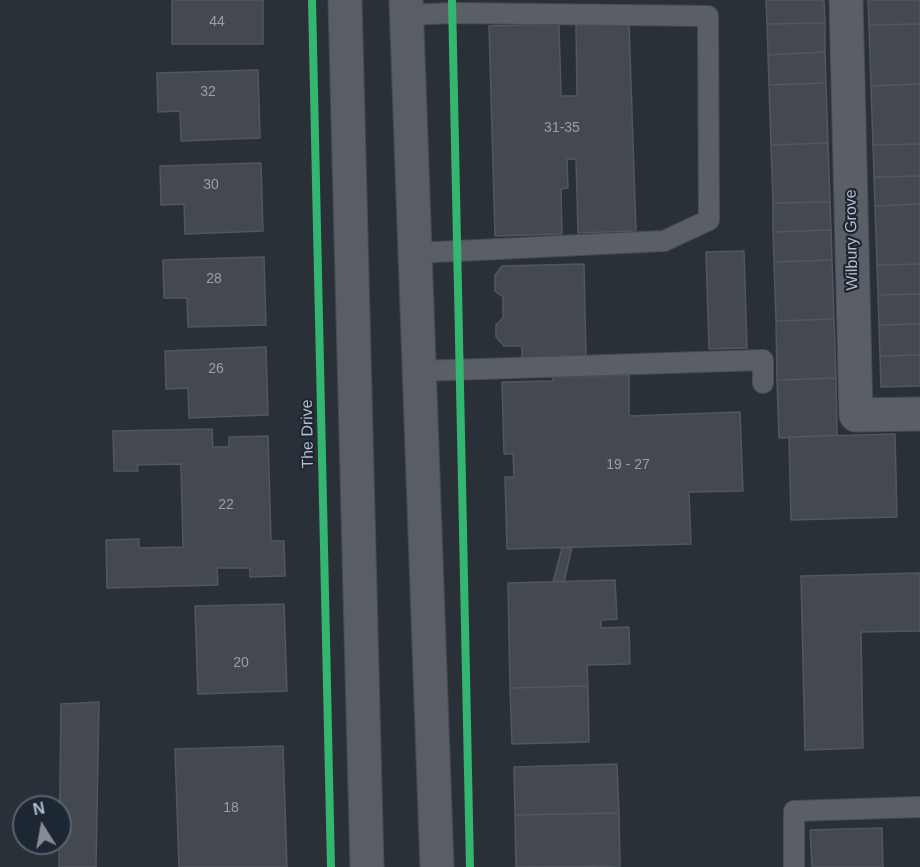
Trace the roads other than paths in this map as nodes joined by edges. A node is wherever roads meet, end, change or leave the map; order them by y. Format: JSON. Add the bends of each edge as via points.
{"nodes":[{"id":1,"x":345,"y":0,"type":"edge"},
{"id":2,"x":846,"y":0,"type":"edge"},
{"id":3,"x":407,"y":8,"type":"edge"},
{"id":4,"x":415,"y":253,"type":"junction"},
{"id":5,"x":418,"y":371,"type":"junction"},
{"id":6,"x":763,"y":383,"type":"dead end"},
{"id":7,"x":920,"y":414,"type":"edge"},
{"id":8,"x":920,"y":807,"type":"edge"},
{"id":9,"x":367,"y":867,"type":"edge"},
{"id":10,"x":437,"y":867,"type":"edge"},
{"id":11,"x":794,"y":867,"type":"edge"}],
"edges":[{"from":1,"to":9,"type":"main road"},
{"from":2,"to":7,"type":"street","name":"Wilbury Grove","via":[[855,415]]},
{"from":3,"to":4,"type":"main road"},
{"from":3,"to":4,"type":"lane","via":[[452,13],[708,16],[709,220],[664,241]]},
{"from":4,"to":5,"type":"main road"},
{"from":5,"to":6,"type":"lane","via":[[763,360]]},
{"from":5,"to":10,"type":"main road"},
{"from":8,"to":11,"type":"lane","via":[[794,811]]}]}
